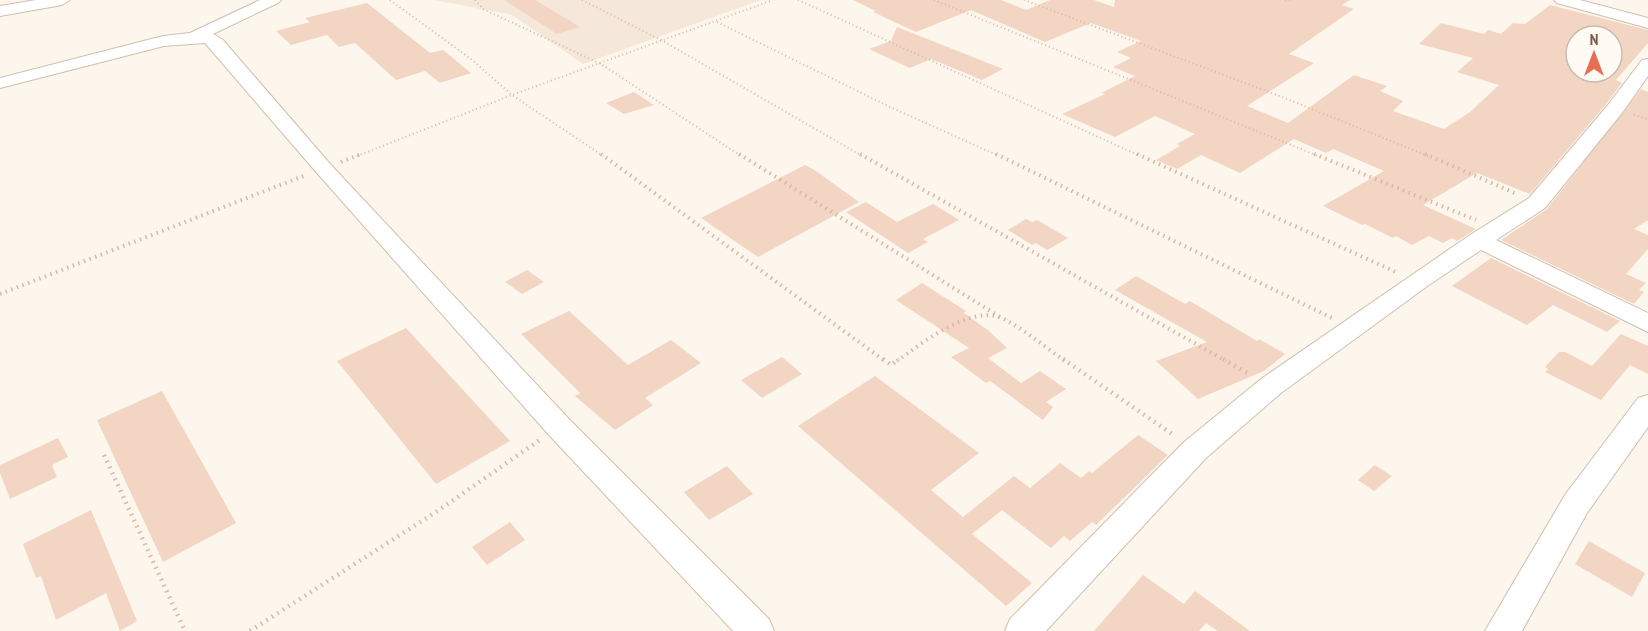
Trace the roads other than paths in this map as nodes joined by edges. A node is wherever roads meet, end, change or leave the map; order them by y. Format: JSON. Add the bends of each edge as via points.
{"nodes":[{"id":1,"x":62,"y":0,"type":"edge"},
{"id":2,"x":273,"y":0,"type":"edge"},
{"id":3,"x":1562,"y":0,"type":"edge"},
{"id":4,"x":0,"y":11,"type":"edge"},
{"id":5,"x":1648,"y":23,"type":"edge"},
{"id":6,"x":194,"y":37,"type":"junction"},
{"id":7,"x":1648,"y":64,"type":"edge"},
{"id":8,"x":0,"y":83,"type":"edge"},
{"id":9,"x":1487,"y":234,"type":"junction"},
{"id":10,"x":1648,"y":323,"type":"edge"},
{"id":11,"x":1648,"y":405,"type":"edge"},
{"id":12,"x":756,"y":631,"type":"edge"},
{"id":13,"x":1023,"y":631,"type":"edge"},
{"id":14,"x":1503,"y":631,"type":"edge"}],
"edges":[{"from":1,"to":4,"type":"street"},
{"from":2,"to":6,"type":"street"},
{"from":3,"to":5,"type":"street"},
{"from":6,"to":8,"type":"street","via":[[163,41]]},
{"from":6,"to":12,"type":"street","via":[[209,38],[217,44],[324,169],[559,427]]},
{"from":7,"to":9,"type":"street","via":[[1537,203]]},
{"from":9,"to":10,"type":"street"},
{"from":9,"to":13,"type":"street","via":[[1271,386],[1195,450]]},
{"from":11,"to":14,"type":"street","via":[[1576,504]]}]}
